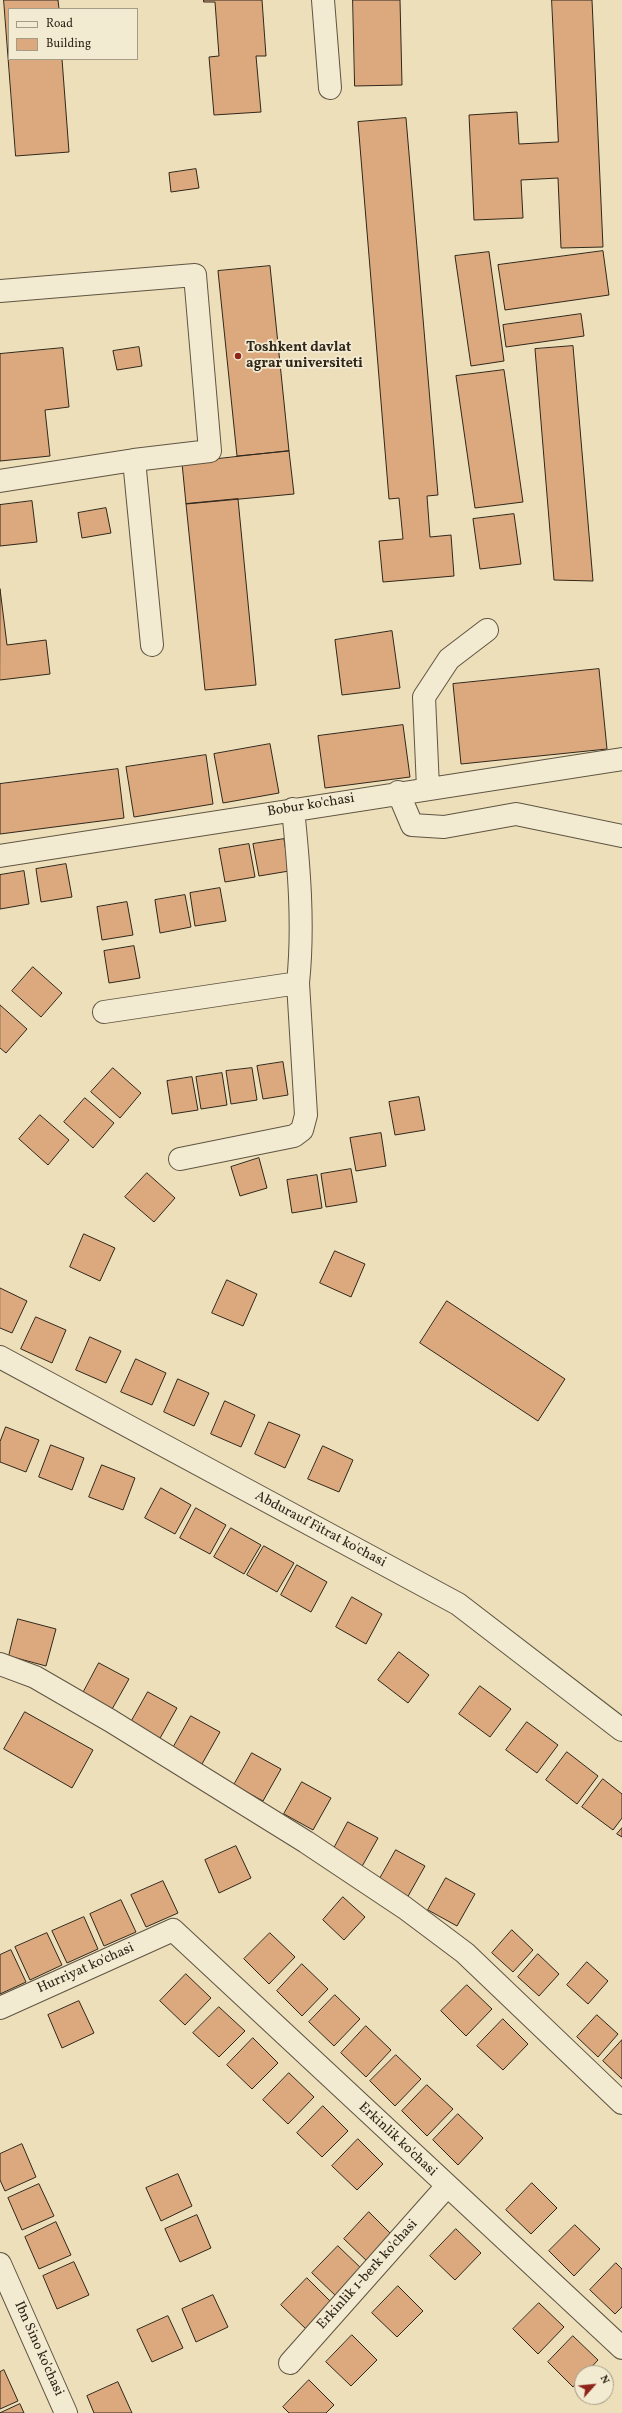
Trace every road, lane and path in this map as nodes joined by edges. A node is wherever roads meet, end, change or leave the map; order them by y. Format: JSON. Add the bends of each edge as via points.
{"nodes":[{"id":1,"x":323,"y":0,"type":"edge"},
{"id":2,"x":330,"y":88,"type":"dead end"},
{"id":3,"x":0,"y":291,"type":"edge"},
{"id":4,"x":134,"y":460,"type":"junction"},
{"id":5,"x":0,"y":481,"type":"edge"},
{"id":6,"x":487,"y":630,"type":"dead end"},
{"id":7,"x":152,"y":645,"type":"dead end"},
{"id":8,"x":622,"y":759,"type":"edge"},
{"id":9,"x":428,"y":788,"type":"junction"},
{"id":10,"x":398,"y":792,"type":"junction"},
{"id":11,"x":293,"y":809,"type":"junction"},
{"id":12,"x":622,"y":836,"type":"edge"},
{"id":13,"x":0,"y":856,"type":"edge"},
{"id":14,"x":298,"y":983,"type":"junction"},
{"id":15,"x":104,"y":1012,"type":"dead end"},
{"id":16,"x":180,"y":1159,"type":"dead end"},
{"id":17,"x":0,"y":1357,"type":"edge"},
{"id":18,"x":0,"y":1664,"type":"edge"},
{"id":19,"x":622,"y":1730,"type":"edge"},
{"id":20,"x":173,"y":1930,"type":"joint"},
{"id":21,"x":0,"y":2008,"type":"edge"},
{"id":22,"x":622,"y":2103,"type":"edge"},
{"id":23,"x":447,"y":2186,"type":"junction"},
{"id":24,"x":0,"y":2264,"type":"edge"},
{"id":25,"x":622,"y":2348,"type":"edge"},
{"id":26,"x":290,"y":2363,"type":"dead end"},
{"id":27,"x":66,"y":2413,"type":"edge"}],
"edges":[{"from":1,"to":2,"type":"street"},
{"from":3,"to":4,"type":"street","via":[[196,275],[210,451]]},
{"from":4,"to":5,"type":"street"},
{"from":4,"to":7,"type":"street"},
{"from":6,"to":9,"type":"street","via":[[450,659],[424,697]]},
{"from":8,"to":9,"type":"street","name":"Bobur ko'chasi"},
{"from":9,"to":10,"type":"street","name":"Bobur ko'chasi"},
{"from":10,"to":11,"type":"street","name":"Bobur ko'chasi"},
{"from":10,"to":12,"type":"street","via":[[412,825],[444,828],[516,814]]},
{"from":11,"to":13,"type":"street","name":"Bobur ko'chasi"},
{"from":11,"to":14,"type":"street","via":[[300,877]]},
{"from":14,"to":15,"type":"street"},
{"from":14,"to":16,"type":"street","via":[[306,1115],[302,1130],[294,1136]]},
{"from":17,"to":19,"type":"street","name":"Abdurauf Fitrat ko'chasi","via":[[458,1604]]},
{"from":18,"to":22,"type":"street","via":[[36,1677],[111,1721],[306,1842],[405,1908],[466,1953]]},
{"from":20,"to":21,"type":"street","name":"Hurriyat ko'chasi"},
{"from":20,"to":23,"type":"street","name":"Erkinlik ko'chasi"},
{"from":23,"to":25,"type":"street","name":"Erkinlik ko'chasi"},
{"from":23,"to":26,"type":"street","name":"Erkinlik 1-berk ko'chasi"},
{"from":24,"to":27,"type":"street","name":"Ibn Sino ko'chasi"}]}
